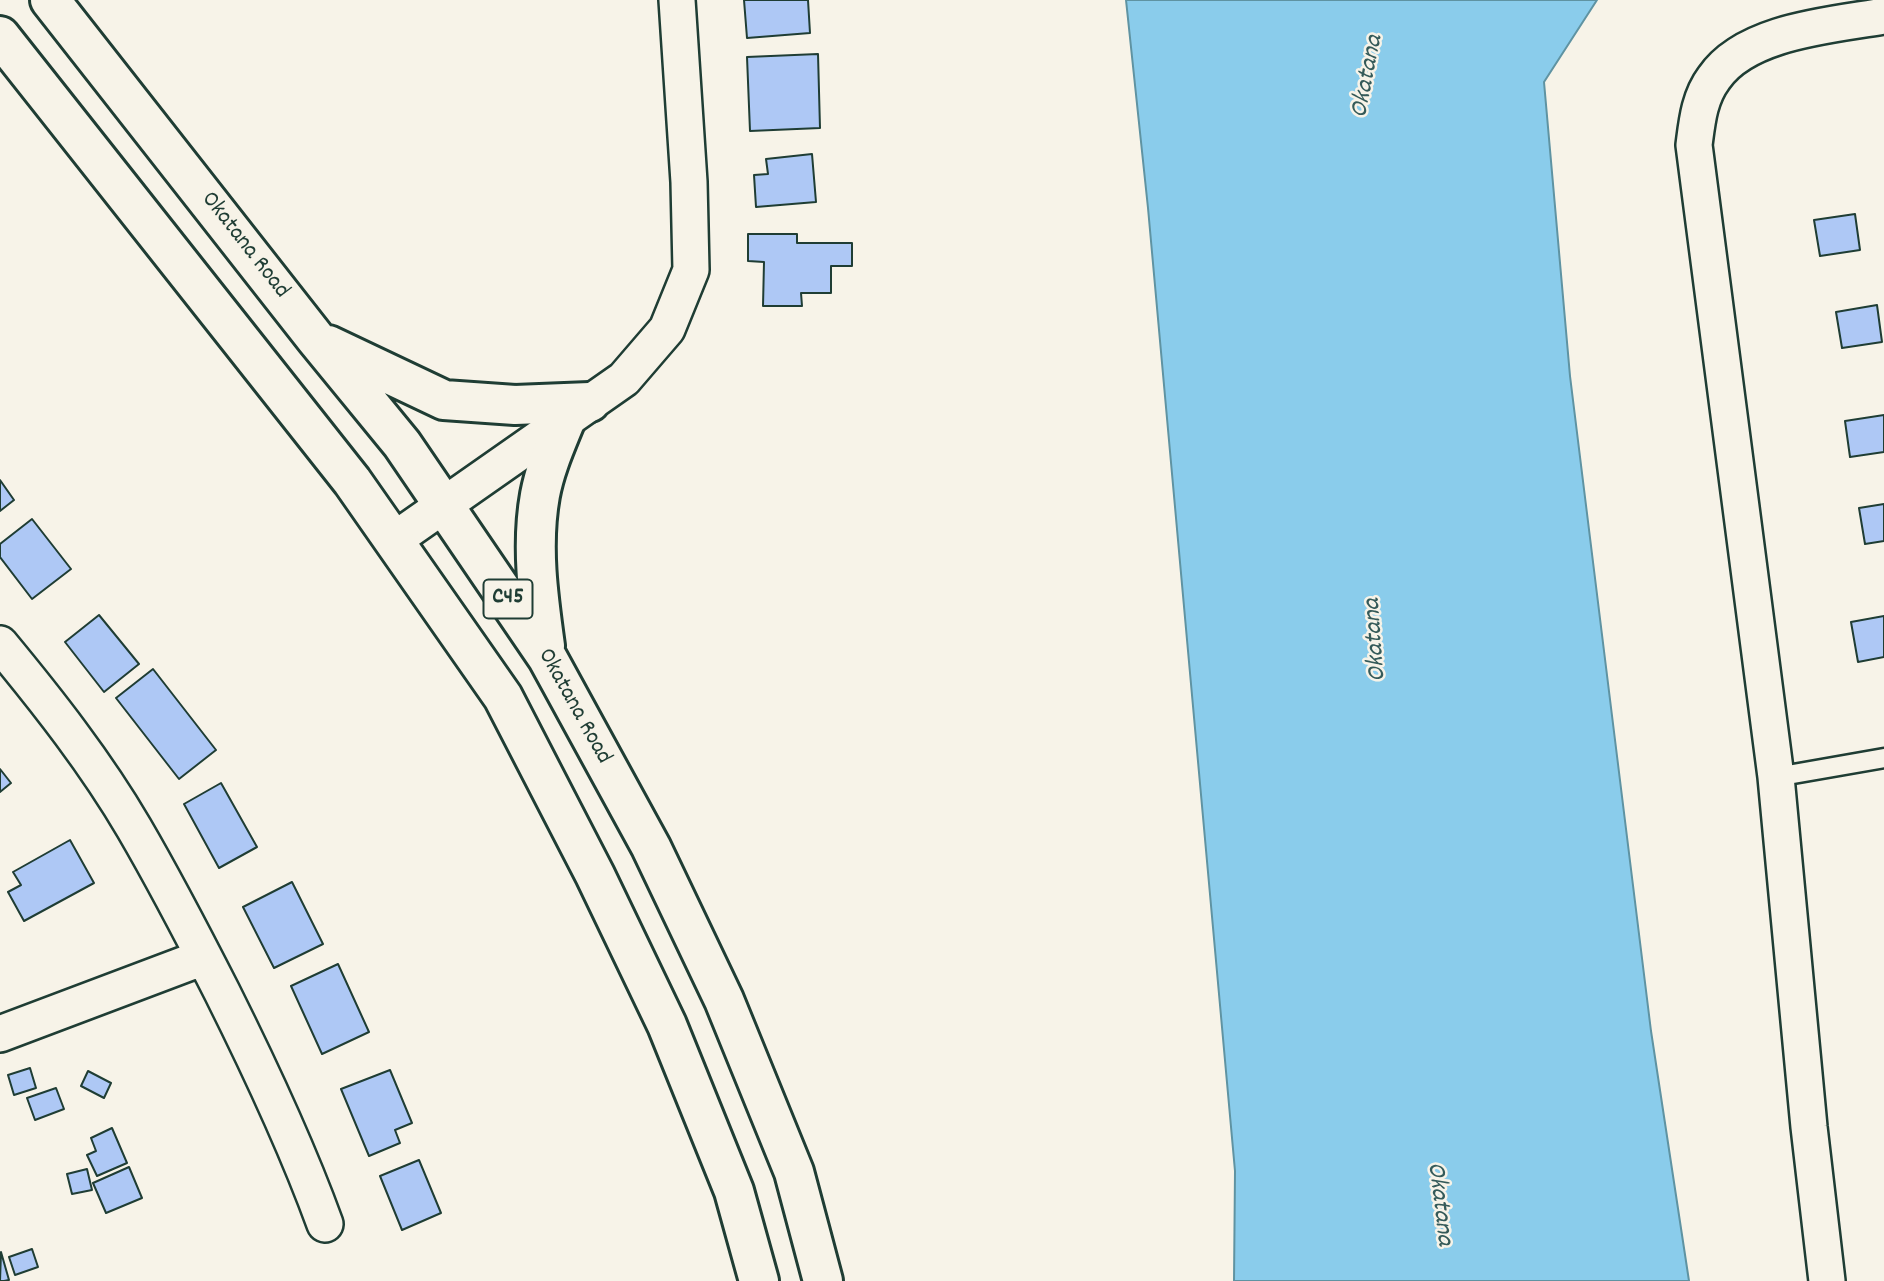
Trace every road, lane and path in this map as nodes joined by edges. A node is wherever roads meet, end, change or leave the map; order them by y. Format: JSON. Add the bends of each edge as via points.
{"nodes":[{"id":1,"x":50,"y":0,"type":"edge"},
{"id":2,"x":677,"y":0,"type":"edge"},
{"id":3,"x":1884,"y":16,"type":"edge"},
{"id":4,"x":0,"y":37,"type":"edge"},
{"id":5,"x":316,"y":339,"type":"junction"},
{"id":6,"x":578,"y":410,"type":"junction"},
{"id":7,"x":444,"y":505,"type":"junction"},
{"id":8,"x":394,"y":540,"type":"junction"},
{"id":9,"x":0,"y":644,"type":"edge"},
{"id":10,"x":547,"y":657,"type":"junction"},
{"id":11,"x":1884,"y":758,"type":"edge"},
{"id":12,"x":1776,"y":777,"type":"junction"},
{"id":13,"x":204,"y":957,"type":"junction"},
{"id":14,"x":0,"y":1034,"type":"edge"},
{"id":15,"x":325,"y":1224,"type":"dead end"},
{"id":16,"x":759,"y":1281,"type":"edge"},
{"id":17,"x":823,"y":1281,"type":"edge"},
{"id":18,"x":1827,"y":1281,"type":"edge"}],
"edges":[{"from":1,"to":5,"type":"main road","name":"Okatana Road","number":"C45"},
{"from":2,"to":6,"type":"street","via":[[691,270],[667,329],[624,379]]},
{"from":3,"to":12,"type":"street","via":[[1786,34],[1743,51],[1714,77],[1698,110],[1694,145]]},
{"from":4,"to":8,"type":"main road","number":"C45"},
{"from":5,"to":6,"type":"main road","via":[[444,400]]},
{"from":5,"to":7,"type":"main road","name":"Okatana Road","number":"C45","via":[[402,444]]},
{"from":6,"to":7,"type":"street"},
{"from":6,"to":10,"type":"main road","via":[[550,457],[539,496],[535,573]]},
{"from":7,"to":8,"type":"street"},
{"from":7,"to":10,"type":"main road","name":"Okatana Road","number":"C45"},
{"from":8,"to":16,"type":"main road","number":"C45","via":[[503,697],[595,875],[667,1025],[734,1191]]},
{"from":9,"to":13,"type":"street","via":[[75,740],[133,826]]},
{"from":10,"to":17,"type":"main road","name":"Okatana Road","number":"C45","via":[[651,847],[724,1000],[794,1172]]},
{"from":11,"to":12,"type":"lane"},
{"from":12,"to":18,"type":"street"},
{"from":13,"to":14,"type":"street"},
{"from":13,"to":15,"type":"street","via":[[266,1079]]}]}
